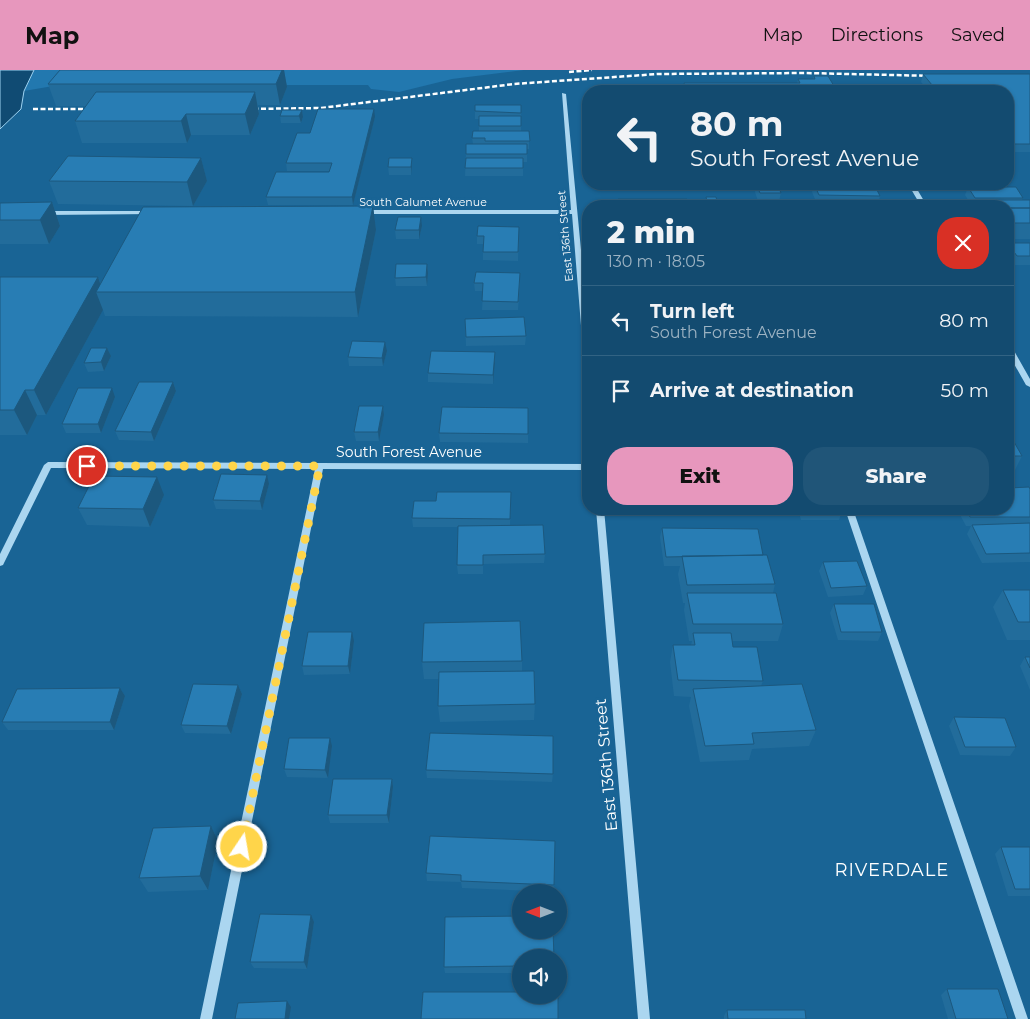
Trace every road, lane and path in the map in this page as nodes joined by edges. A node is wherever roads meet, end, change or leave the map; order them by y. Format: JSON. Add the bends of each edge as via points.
{"nodes":[{"id":1,"x":564,"y":94,"type":"dead end"},
{"id":2,"x":359,"y":212,"type":"edge"},
{"id":3,"x":576,"y":212,"type":"junction"},
{"id":4,"x":40,"y":213,"type":"edge"},
{"id":5,"x":160,"y":213,"type":"edge"},
{"id":6,"x":582,"y":287,"type":"edge"},
{"id":7,"x":1014,"y":358,"type":"edge"},
{"id":8,"x":1030,"y":385,"type":"edge"},
{"id":9,"x":48,"y":466,"type":"joint"},
{"id":10,"x":320,"y":466,"type":"junction"},
{"id":11,"x":582,"y":466,"type":"edge"},
{"id":12,"x":601,"y":515,"type":"edge"},
{"id":13,"x":851,"y":515,"type":"edge"},
{"id":14,"x":0,"y":563,"type":"edge"},
{"id":15,"x":206,"y":1019,"type":"edge"},
{"id":16,"x":644,"y":1019,"type":"edge"},
{"id":17,"x":1022,"y":1019,"type":"edge"}],
"edges":[{"from":1,"to":3,"type":"street","name":"East 136th Street"},
{"from":2,"to":3,"type":"street","name":"South Calumet Avenue"},
{"from":3,"to":6,"type":"street","name":"East 136th Street"},
{"from":4,"to":5,"type":"street"},
{"from":7,"to":8,"type":"street"},
{"from":9,"to":10,"type":"street","name":"South Forest Avenue"},
{"from":9,"to":14,"type":"street"},
{"from":10,"to":11,"type":"street","name":"South Forest Avenue"},
{"from":10,"to":15,"type":"street"},
{"from":12,"to":16,"type":"street","name":"East 136th Street"},
{"from":13,"to":17,"type":"street"}]}
